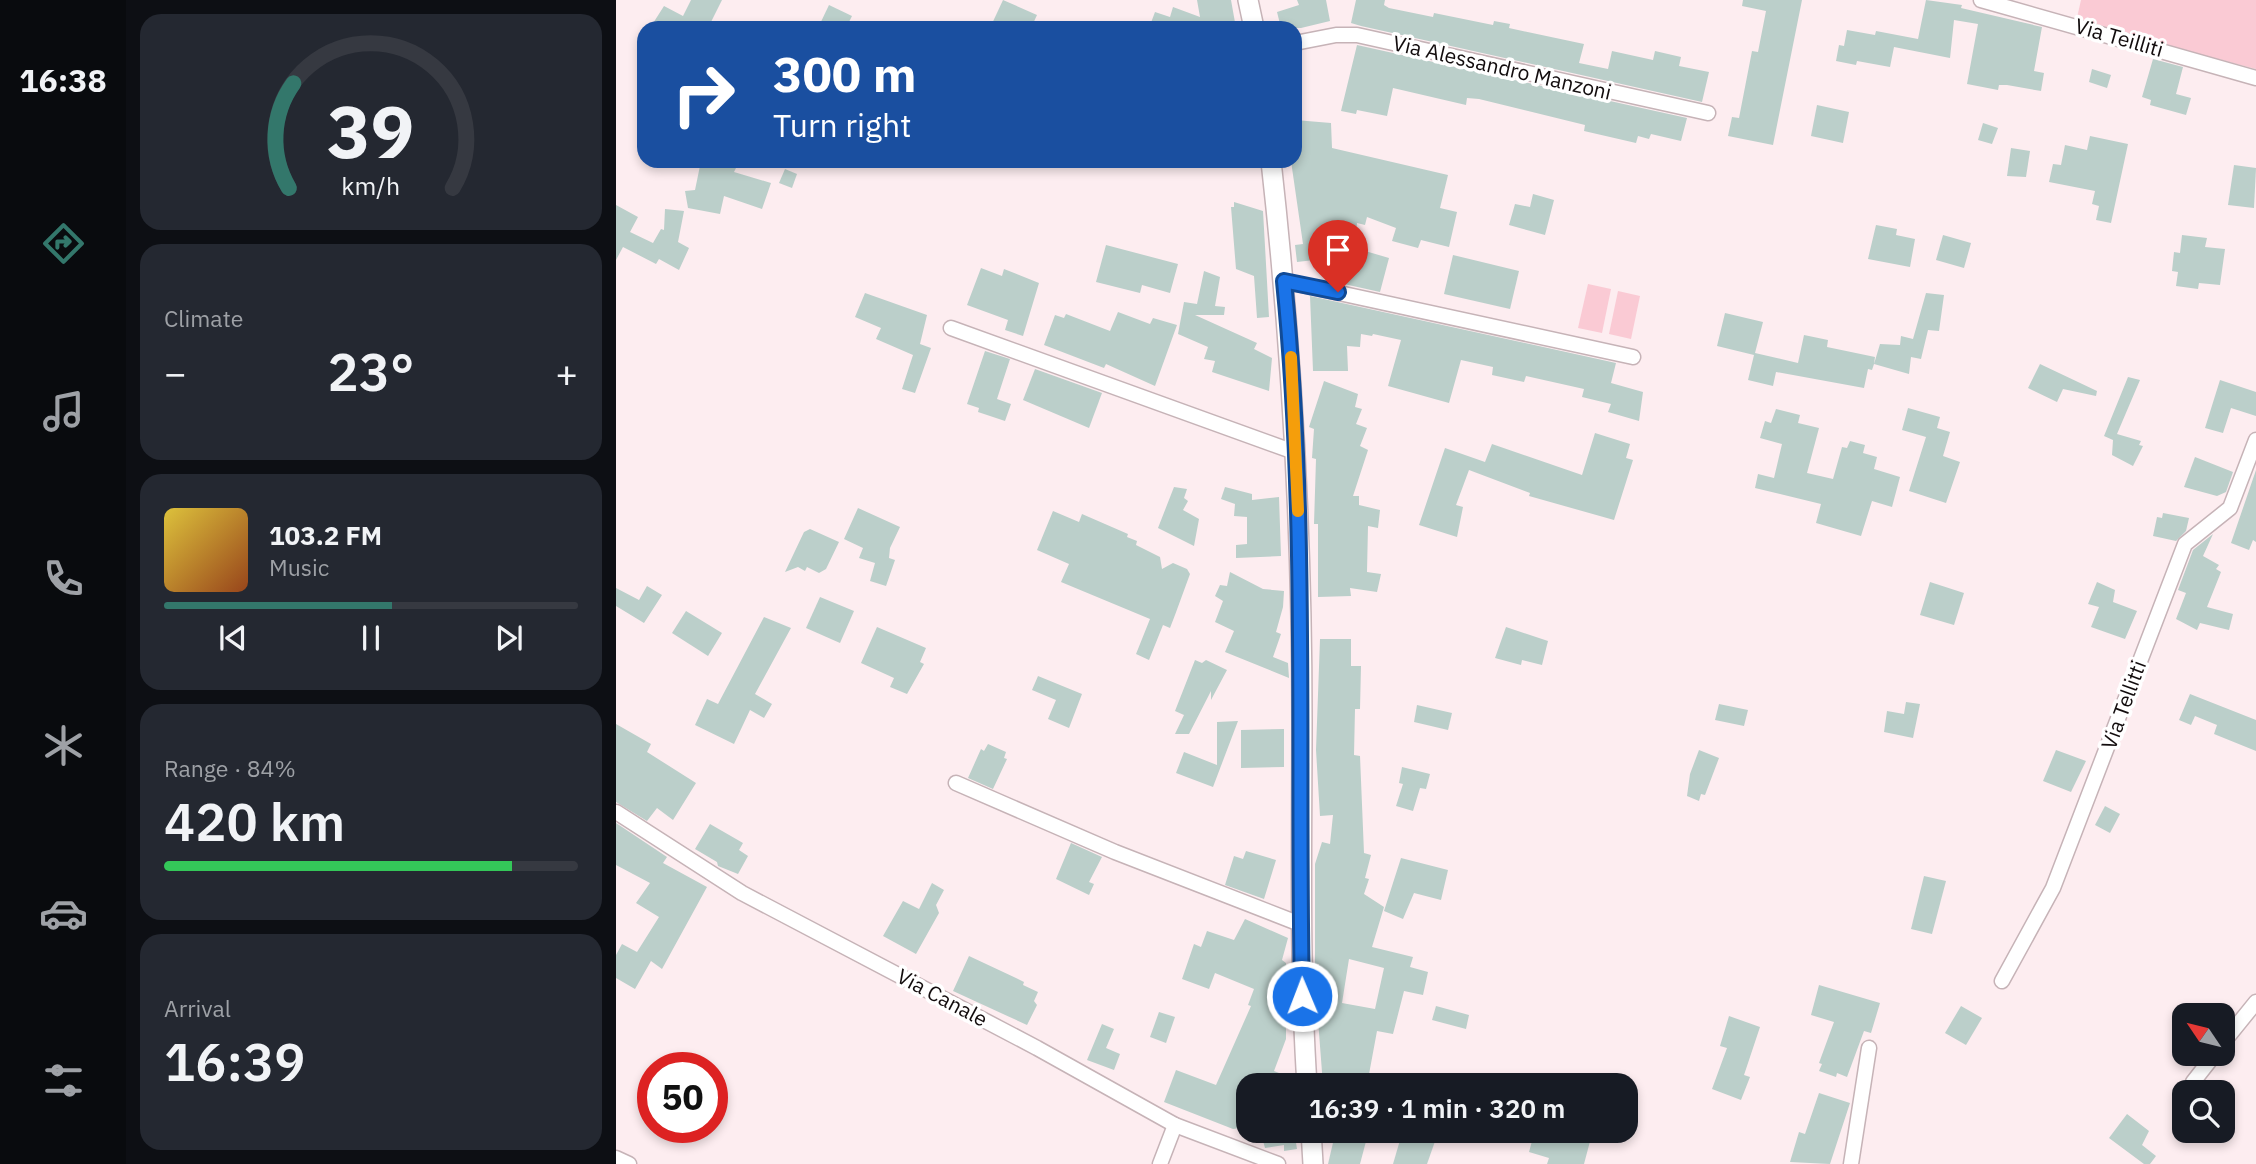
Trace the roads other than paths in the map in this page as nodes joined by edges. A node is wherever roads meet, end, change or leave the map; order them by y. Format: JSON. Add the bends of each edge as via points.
{"nodes":[{"id":1,"x":1248,"y":0,"type":"edge"},
{"id":2,"x":1980,"y":0,"type":"edge"},
{"id":3,"x":1252,"y":21,"type":"edge"},
{"id":4,"x":1302,"y":42,"type":"edge"},
{"id":5,"x":2256,"y":78,"type":"edge"},
{"id":6,"x":1708,"y":113,"type":"dead end"},
{"id":7,"x":1272,"y":168,"type":"edge"},
{"id":8,"x":1284,"y":281,"type":"junction"},
{"id":9,"x":951,"y":328,"type":"dead end"},
{"id":10,"x":1633,"y":357,"type":"dead end"},
{"id":11,"x":2256,"y":440,"type":"edge"},
{"id":12,"x":1297,"y":453,"type":"junction"},
{"id":13,"x":956,"y":783,"type":"dead end"},
{"id":14,"x":616,"y":812,"type":"edge"},
{"id":15,"x":1300,"y":924,"type":"junction"},
{"id":16,"x":2002,"y":981,"type":"dead end"},
{"id":17,"x":2256,"y":1002,"type":"edge"},
{"id":18,"x":2235,"y":1028,"type":"edge"},
{"id":19,"x":1869,"y":1048,"type":"dead end"},
{"id":20,"x":2206,"y":1066,"type":"edge"},
{"id":21,"x":1306,"y":1073,"type":"edge"},
{"id":22,"x":2195,"y":1080,"type":"edge"},
{"id":23,"x":1175,"y":1125,"type":"junction"},
{"id":24,"x":1312,"y":1143,"type":"edge"},
{"id":25,"x":616,"y":1158,"type":"edge"},
{"id":26,"x":629,"y":1164,"type":"edge"},
{"id":27,"x":1160,"y":1164,"type":"edge"},
{"id":28,"x":1278,"y":1164,"type":"edge"},
{"id":29,"x":1313,"y":1164,"type":"edge"},
{"id":30,"x":1851,"y":1164,"type":"edge"}],
"edges":[{"from":1,"to":3,"type":"main road"},
{"from":2,"to":5,"type":"street","name":"Via Teilliti"},
{"from":4,"to":6,"type":"street","name":"Via Alessandro Manzoni","via":[[1357,35]]},
{"from":7,"to":8,"type":"main road"},
{"from":8,"to":10,"type":"street"},
{"from":8,"to":12,"type":"main road"},
{"from":9,"to":12,"type":"street"},
{"from":11,"to":16,"type":"street","name":"Via Tellitti","via":[[2230,508],[2185,544],[2053,888]]},
{"from":12,"to":15,"type":"main road"},
{"from":13,"to":15,"type":"street","via":[[1115,852]]},
{"from":14,"to":23,"type":"street","name":"Via Canale","via":[[743,893]]},
{"from":15,"to":21,"type":"main road"},
{"from":17,"to":18,"type":"street"},
{"from":19,"to":30,"type":"street"},
{"from":20,"to":22,"type":"street"},
{"from":23,"to":27,"type":"street"},
{"from":23,"to":28,"type":"street","name":"Via Canale"},
{"from":24,"to":29,"type":"main road"},
{"from":25,"to":26,"type":"street"}]}
